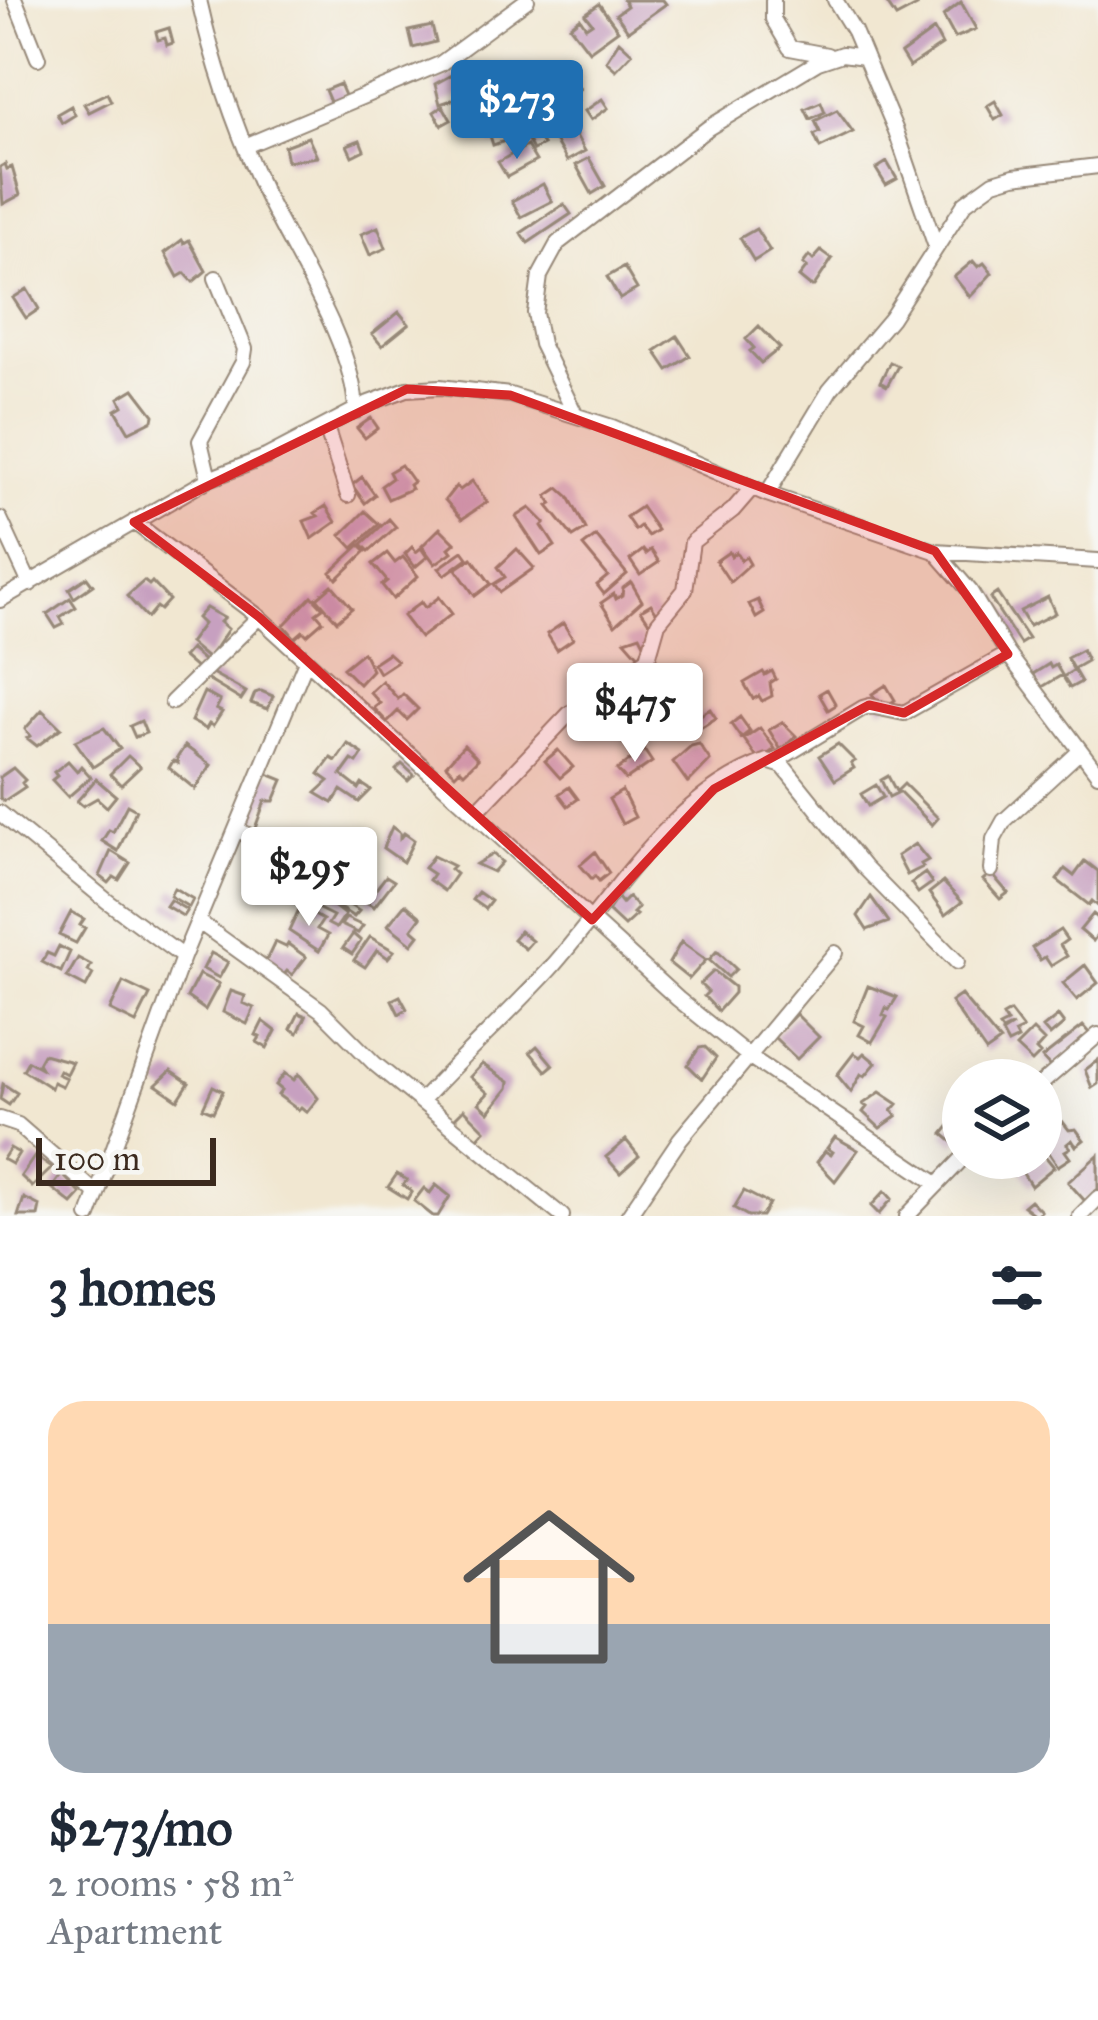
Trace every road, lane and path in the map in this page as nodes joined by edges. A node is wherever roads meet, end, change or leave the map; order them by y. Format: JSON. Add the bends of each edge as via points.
{"nodes":[{"id":1,"x":15,"y":0,"type":"edge"},
{"id":2,"x":199,"y":0,"type":"edge"},
{"id":3,"x":527,"y":0,"type":"edge"},
{"id":4,"x":773,"y":0,"type":"edge"},
{"id":5,"x":842,"y":2,"type":"edge"},
{"id":6,"x":831,"y":56,"type":"junction"},
{"id":7,"x":865,"y":57,"type":"junction"},
{"id":8,"x":38,"y":58,"type":"dead end"},
{"id":9,"x":245,"y":146,"type":"junction"},
{"id":10,"x":1098,"y":166,"type":"edge"},
{"id":11,"x":936,"y":247,"type":"junction"},
{"id":12,"x":216,"y":278,"type":"dead end"},
{"id":13,"x":356,"y":411,"type":"junction"},
{"id":14,"x":575,"y":414,"type":"junction"},
{"id":15,"x":326,"y":427,"type":"junction"},
{"id":16,"x":209,"y":479,"type":"junction"},
{"id":17,"x":760,"y":491,"type":"junction"},
{"id":18,"x":348,"y":495,"type":"dead end"},
{"id":19,"x":0,"y":519,"type":"edge"},
{"id":20,"x":134,"y":522,"type":"junction"},
{"id":21,"x":935,"y":551,"type":"junction"},
{"id":22,"x":1098,"y":561,"type":"edge"},
{"id":23,"x":30,"y":584,"type":"junction"},
{"id":24,"x":0,"y":600,"type":"edge"},
{"id":25,"x":259,"y":617,"type":"junction"},
{"id":26,"x":1008,"y":654,"type":"junction"},
{"id":27,"x":306,"y":661,"type":"junction"},
{"id":28,"x":172,"y":702,"type":"dead end"},
{"id":29,"x":1079,"y":752,"type":"junction"},
{"id":30,"x":776,"y":761,"type":"junction"},
{"id":31,"x":1098,"y":774,"type":"edge"},
{"id":32,"x":0,"y":813,"type":"edge"},
{"id":33,"x":475,"y":813,"type":"junction"},
{"id":34,"x":237,"y":829,"type":"junction"},
{"id":35,"x":991,"y":870,"type":"dead end"},
{"id":36,"x":333,"y":884,"type":"dead end"},
{"id":37,"x":592,"y":920,"type":"junction"},
{"id":38,"x":199,"y":922,"type":"junction"},
{"id":39,"x":835,"y":953,"type":"dead end"},
{"id":40,"x":183,"y":957,"type":"junction"},
{"id":41,"x":957,"y":962,"type":"dead end"},
{"id":42,"x":1098,"y":1035,"type":"edge"},
{"id":43,"x":750,"y":1057,"type":"junction"},
{"id":44,"x":1062,"y":1066,"type":"edge"},
{"id":45,"x":421,"y":1101,"type":"junction"},
{"id":46,"x":0,"y":1119,"type":"edge"},
{"id":47,"x":942,"y":1178,"type":"edge"},
{"id":48,"x":936,"y":1184,"type":"junction"},
{"id":49,"x":96,"y":1193,"type":"junction"},
{"id":50,"x":1098,"y":1198,"type":"edge"},
{"id":51,"x":89,"y":1216,"type":"edge"},
{"id":52,"x":562,"y":1216,"type":"edge"},
{"id":53,"x":628,"y":1216,"type":"edge"},
{"id":54,"x":907,"y":1216,"type":"edge"},
{"id":55,"x":1080,"y":1216,"type":"edge"}],
"edges":[{"from":1,"to":8,"type":"street"},
{"from":2,"to":9,"type":"street"},
{"from":3,"to":9,"type":"street","via":[[440,64]]},
{"from":4,"to":6,"type":"street","via":[[773,19],[790,48]]},
{"from":5,"to":7,"type":"street"},
{"from":6,"to":7,"type":"street"},
{"from":6,"to":14,"type":"street","via":[[709,128],[558,243],[540,276],[535,313]]},
{"from":7,"to":11,"type":"street"},
{"from":9,"to":13,"type":"street","via":[[349,368]]},
{"from":10,"to":11,"type":"street","via":[[994,182],[965,203]]},
{"from":11,"to":17,"type":"street"},
{"from":12,"to":16,"type":"street","via":[[245,349],[200,441]]},
{"from":13,"to":14,"type":"street","via":[[407,389],[440,387]]},
{"from":13,"to":15,"type":"street"},
{"from":14,"to":17,"type":"street"},
{"from":15,"to":16,"type":"street"},
{"from":15,"to":18,"type":"street"},
{"from":16,"to":20,"type":"street"},
{"from":17,"to":21,"type":"street"},
{"from":17,"to":33,"type":"street","via":[[692,542],[686,590],[658,623],[648,658],[569,714]]},
{"from":19,"to":23,"type":"street"},
{"from":20,"to":23,"type":"street"},
{"from":20,"to":25,"type":"street"},
{"from":21,"to":22,"type":"street"},
{"from":21,"to":26,"type":"street"},
{"from":23,"to":24,"type":"street"},
{"from":25,"to":27,"type":"street"},
{"from":25,"to":28,"type":"street"},
{"from":26,"to":29,"type":"street"},
{"from":26,"to":30,"type":"street","via":[[904,713],[863,708]]},
{"from":27,"to":33,"type":"street"},
{"from":27,"to":34,"type":"street"},
{"from":29,"to":31,"type":"street"},
{"from":29,"to":35,"type":"street","via":[[997,830]]},
{"from":30,"to":37,"type":"street","via":[[734,777],[678,818]]},
{"from":30,"to":41,"type":"street"},
{"from":32,"to":40,"type":"street"},
{"from":33,"to":37,"type":"street"},
{"from":34,"to":36,"type":"street"},
{"from":34,"to":38,"type":"street"},
{"from":37,"to":43,"type":"street"},
{"from":37,"to":45,"type":"street"},
{"from":38,"to":40,"type":"street"},
{"from":38,"to":45,"type":"street","via":[[321,1010]]},
{"from":39,"to":43,"type":"street"},
{"from":40,"to":49,"type":"street"},
{"from":42,"to":44,"type":"street"},
{"from":43,"to":48,"type":"street"},
{"from":43,"to":53,"type":"street"},
{"from":45,"to":52,"type":"street"},
{"from":46,"to":49,"type":"street","via":[[18,1125]]},
{"from":47,"to":48,"type":"street"},
{"from":48,"to":54,"type":"street"},
{"from":49,"to":51,"type":"street"},
{"from":50,"to":55,"type":"street"}]}
